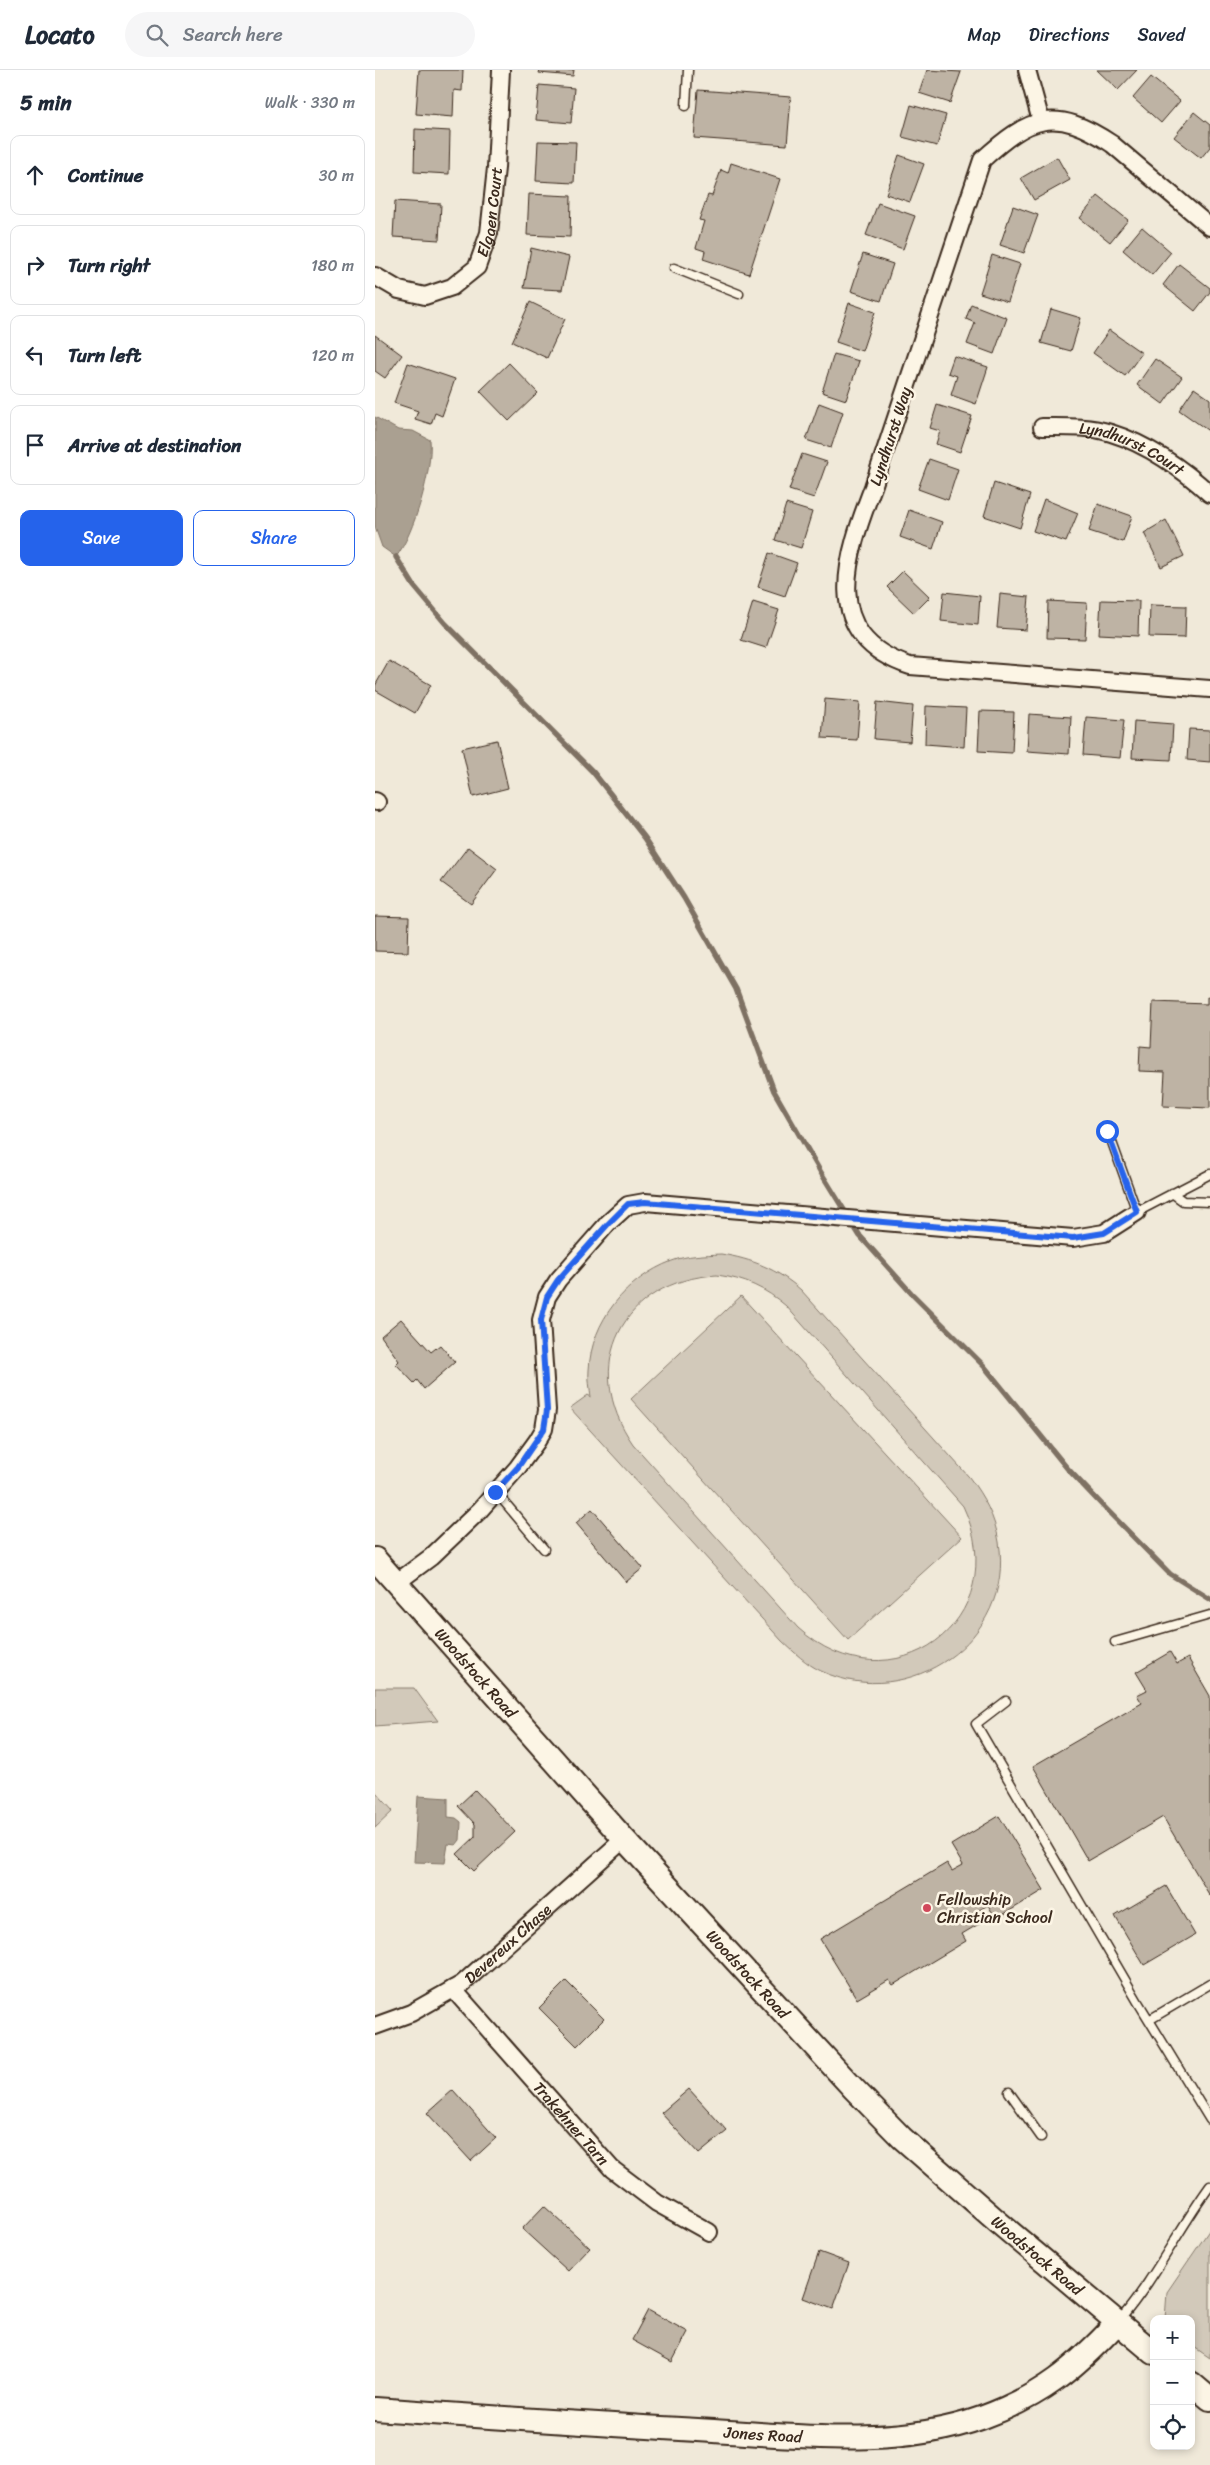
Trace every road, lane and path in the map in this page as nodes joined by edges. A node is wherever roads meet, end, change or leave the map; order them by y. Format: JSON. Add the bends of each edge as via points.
{"nodes":[{"id":1,"x":501,"y":70,"type":"edge"},
{"id":2,"x":688,"y":70,"type":"edge"},
{"id":3,"x":1027,"y":70,"type":"edge"},
{"id":4,"x":686,"y":106,"type":"dead end"},
{"id":5,"x":1041,"y":120,"type":"junction"},
{"id":6,"x":1210,"y":227,"type":"edge"},
{"id":7,"x":674,"y":268,"type":"dead end"},
{"id":8,"x":375,"y":276,"type":"edge"},
{"id":9,"x":739,"y":294,"type":"dead end"},
{"id":10,"x":1042,"y":427,"type":"dead end"},
{"id":11,"x":1210,"y":494,"type":"edge"},
{"id":12,"x":1210,"y":689,"type":"edge"},
{"id":13,"x":1107,"y":1131,"type":"dead end"},
{"id":14,"x":1210,"y":1174,"type":"edge"},
{"id":15,"x":1172,"y":1193,"type":"junction"},
{"id":16,"x":1210,"y":1202,"type":"edge"},
{"id":17,"x":1137,"y":1212,"type":"junction"},
{"id":18,"x":495,"y":1492,"type":"junction"},
{"id":19,"x":543,"y":1549,"type":"dead end"},
{"id":20,"x":375,"y":1559,"type":"edge"},
{"id":21,"x":396,"y":1583,"type":"junction"},
{"id":22,"x":1210,"y":1615,"type":"edge"},
{"id":23,"x":1115,"y":1642,"type":"dead end"},
{"id":24,"x":1006,"y":1701,"type":"dead end"},
{"id":25,"x":624,"y":1839,"type":"junction"},
{"id":26,"x":1210,"y":1984,"type":"edge"},
{"id":27,"x":453,"y":1989,"type":"junction"},
{"id":28,"x":1149,"y":2020,"type":"junction"},
{"id":29,"x":375,"y":2026,"type":"edge"},
{"id":30,"x":1009,"y":2092,"type":"dead end"},
{"id":31,"x":1210,"y":2120,"type":"edge"},
{"id":32,"x":1041,"y":2137,"type":"dead end"},
{"id":33,"x":1210,"y":2186,"type":"edge"},
{"id":34,"x":709,"y":2232,"type":"dead end"},
{"id":35,"x":1117,"y":2323,"type":"junction"},
{"id":36,"x":1150,"y":2350,"type":"edge"},
{"id":37,"x":1195,"y":2386,"type":"edge"},
{"id":38,"x":1210,"y":2398,"type":"edge"},
{"id":39,"x":375,"y":2409,"type":"edge"}],
"edges":[{"from":1,"to":8,"type":"street","name":"Elgaen Court","via":[[490,224],[477,267],[452,287],[425,296],[399,290]]},
{"from":2,"to":4,"type":"lane"},
{"from":3,"to":5,"type":"street"},
{"from":5,"to":6,"type":"street","name":"Lyndhurst Way","via":[[1070,122],[1095,133]]},
{"from":5,"to":12,"type":"street","name":"Lyndhurst Way","via":[[1008,136],[982,160],[859,524],[845,585],[852,620],[864,639],[878,652],[910,666]]},
{"from":7,"to":9,"type":"lane"},
{"from":10,"to":11,"type":"street","name":"Lyndhurst Court","via":[[1071,427],[1111,433],[1139,444]]},
{"from":13,"to":17,"type":"lane"},
{"from":14,"to":15,"type":"lane"},
{"from":15,"to":16,"type":"lane","via":[[1183,1201]]},
{"from":15,"to":17,"type":"lane"},
{"from":17,"to":18,"type":"street","via":[[1104,1233],[1073,1238],[645,1202],[628,1204],[558,1280],[547,1297],[541,1320],[547,1410],[544,1429],[518,1467]]},
{"from":18,"to":19,"type":"lane"},
{"from":18,"to":21,"type":"street","via":[[431,1557]]},
{"from":20,"to":21,"type":"street","name":"Woodstock Road"},
{"from":21,"to":25,"type":"street","name":"Woodstock Road"},
{"from":22,"to":23,"type":"lane"},
{"from":24,"to":28,"type":"lane","via":[[976,1724]]},
{"from":25,"to":27,"type":"street","name":"Devereux Chase"},
{"from":25,"to":35,"type":"street","name":"Woodstock Road","via":[[902,2138]]},
{"from":26,"to":28,"type":"lane"},
{"from":27,"to":29,"type":"street","name":"Devereux Chase","via":[[411,2013]]},
{"from":27,"to":34,"type":"street","name":"Trakehner Tarn","via":[[612,2168],[657,2203]]},
{"from":28,"to":31,"type":"lane"},
{"from":30,"to":32,"type":"lane"},
{"from":33,"to":35,"type":"lane","via":[[1141,2295]]},
{"from":35,"to":36,"type":"street","name":"Woodstock Road"},
{"from":35,"to":39,"type":"street","name":"Jones Road","via":[[1087,2356],[1058,2380],[1023,2400],[981,2418],[945,2428],[896,2435],[787,2435],[585,2425]]},
{"from":37,"to":38,"type":"street"}]}
